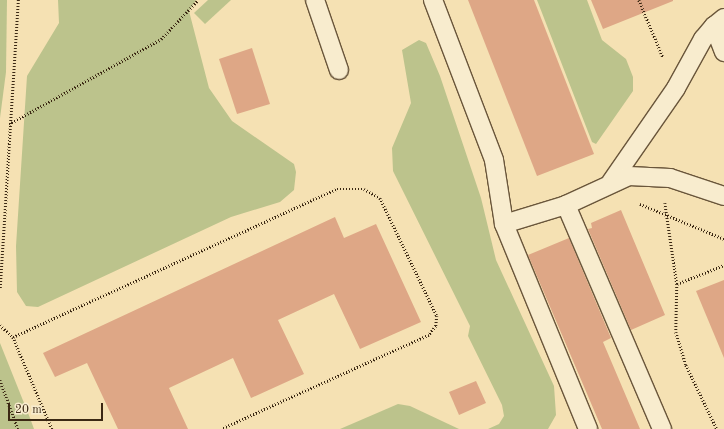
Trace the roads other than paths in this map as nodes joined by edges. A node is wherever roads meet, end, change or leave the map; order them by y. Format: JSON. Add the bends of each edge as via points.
{"nodes":[{"id":1,"x":316,"y":0,"type":"edge"},
{"id":2,"x":433,"y":0,"type":"edge"},
{"id":3,"x":719,"y":22,"type":"edge"},
{"id":4,"x":724,"y":52,"type":"edge"},
{"id":5,"x":339,"y":70,"type":"dead end"},
{"id":6,"x":605,"y":186,"type":"junction"},
{"id":7,"x":724,"y":196,"type":"edge"},
{"id":8,"x":566,"y":205,"type":"junction"},
{"id":9,"x":504,"y":224,"type":"junction"},
{"id":10,"x":588,"y":429,"type":"edge"},
{"id":11,"x":662,"y":429,"type":"edge"}],
"edges":[{"from":1,"to":5,"type":"lane"},
{"from":2,"to":9,"type":"lane","via":[[494,160]]},
{"from":3,"to":4,"type":"lane"},
{"from":3,"to":6,"type":"lane","via":[[702,39],[676,88]]},
{"from":6,"to":7,"type":"lane","via":[[629,176],[662,177]]},
{"from":6,"to":8,"type":"lane"},
{"from":8,"to":9,"type":"lane"},
{"from":8,"to":11,"type":"lane"},
{"from":9,"to":10,"type":"lane"}]}
